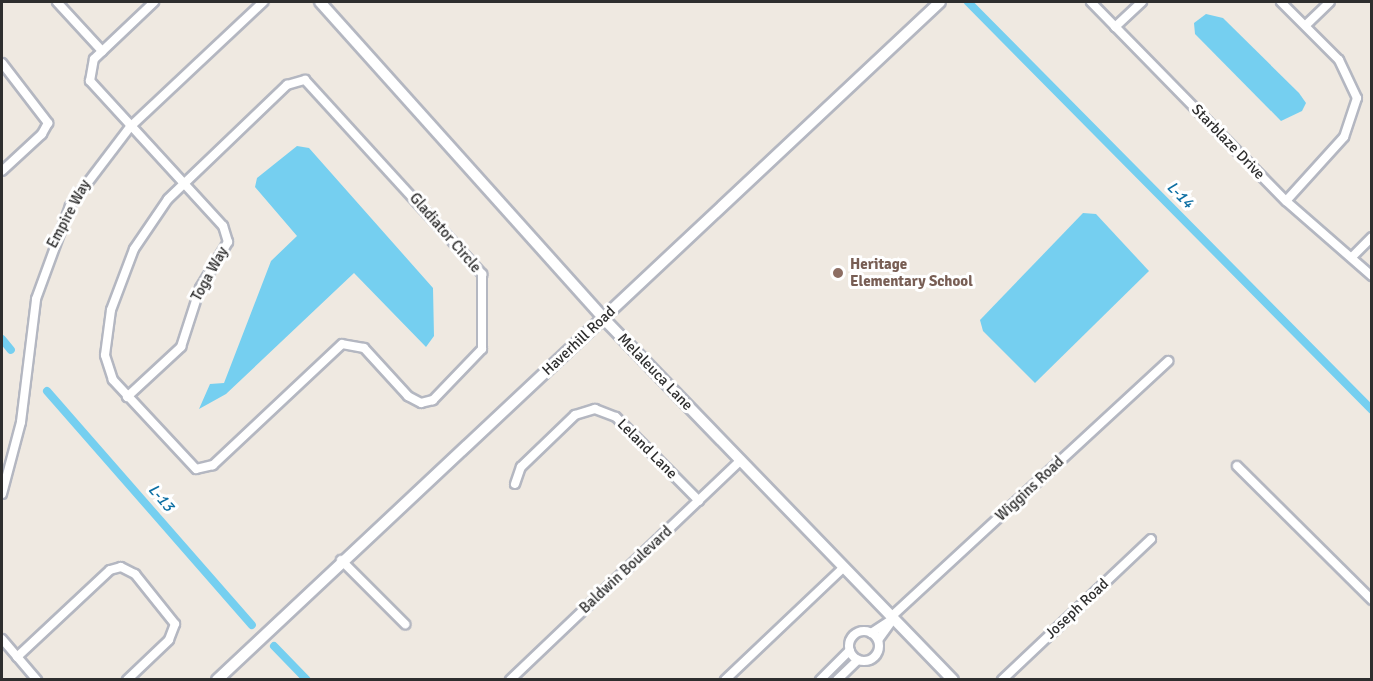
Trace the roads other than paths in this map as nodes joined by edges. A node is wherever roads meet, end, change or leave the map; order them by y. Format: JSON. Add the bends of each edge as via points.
{"nodes":[{"id":1,"x":57,"y":2,"type":"edge"},
{"id":2,"x":154,"y":2,"type":"edge"},
{"id":3,"x":263,"y":2,"type":"edge"},
{"id":4,"x":320,"y":2,"type":"edge"},
{"id":5,"x":1091,"y":2,"type":"edge"},
{"id":6,"x":1142,"y":2,"type":"edge"},
{"id":7,"x":1281,"y":2,"type":"edge"},
{"id":8,"x":1330,"y":2,"type":"edge"},
{"id":9,"x":938,"y":3,"type":"edge"},
{"id":10,"x":1306,"y":25,"type":"junction"},
{"id":11,"x":1116,"y":27,"type":"junction"},
{"id":12,"x":102,"y":51,"type":"junction"},
{"id":13,"x":2,"y":63,"type":"edge"},
{"id":14,"x":130,"y":127,"type":"junction"},
{"id":15,"x":2,"y":171,"type":"edge"},
{"id":16,"x":183,"y":183,"type":"junction"},
{"id":17,"x":1286,"y":201,"type":"junction"},
{"id":18,"x":1371,"y":237,"type":"edge"},
{"id":19,"x":1352,"y":256,"type":"junction"},
{"id":20,"x":1371,"y":276,"type":"edge"},
{"id":21,"x":604,"y":319,"type":"junction"},
{"id":22,"x":1168,"y":361,"type":"dead end"},
{"id":23,"x":127,"y":398,"type":"junction"},
{"id":24,"x":741,"y":460,"type":"junction"},
{"id":25,"x":1238,"y":466,"type":"dead end"},
{"id":26,"x":515,"y":484,"type":"dead end"},
{"id":27,"x":2,"y":494,"type":"edge"},
{"id":28,"x":699,"y":501,"type":"junction"},
{"id":29,"x":1151,"y":539,"type":"dead end"},
{"id":30,"x":341,"y":561,"type":"junction"},
{"id":31,"x":844,"y":567,"type":"junction"},
{"id":32,"x":1371,"y":600,"type":"edge"},
{"id":33,"x":893,"y":617,"type":"junction"},
{"id":34,"x":405,"y":624,"type":"dead end"},
{"id":35,"x":871,"y":633,"type":"junction"},
{"id":36,"x":2,"y":639,"type":"edge"},
{"id":37,"x":878,"y":640,"type":"junction"},
{"id":38,"x":850,"y":650,"type":"junction"},
{"id":39,"x":17,"y":657,"type":"junction"},
{"id":40,"x":858,"y":660,"type":"junction"},
{"id":41,"x":37,"y":680,"type":"edge"},
{"id":42,"x":127,"y":680,"type":"edge"},
{"id":43,"x":217,"y":680,"type":"edge"},
{"id":44,"x":510,"y":680,"type":"edge"},
{"id":45,"x":725,"y":680,"type":"edge"},
{"id":46,"x":820,"y":680,"type":"edge"},
{"id":47,"x":837,"y":680,"type":"edge"},
{"id":48,"x":952,"y":680,"type":"edge"},
{"id":49,"x":1002,"y":680,"type":"edge"}],
"edges":[{"from":1,"to":12,"type":"street"},
{"from":2,"to":12,"type":"street"},
{"from":3,"to":14,"type":"street","name":"Empire Way"},
{"from":4,"to":21,"type":"street","name":"Melaleuca Lane"},
{"from":5,"to":11,"type":"street","name":"Starblaze Drive"},
{"from":6,"to":11,"type":"street"},
{"from":7,"to":10,"type":"street"},
{"from":8,"to":10,"type":"street"},
{"from":9,"to":21,"type":"street","name":"Haverhill Road"},
{"from":10,"to":17,"type":"street","via":[[1352,77],[1357,98],[1344,137]]},
{"from":11,"to":17,"type":"street","name":"Starblaze Drive"},
{"from":12,"to":14,"type":"street","name":"Toga Way","via":[[90,64],[90,81]]},
{"from":13,"to":15,"type":"street","via":[[48,123],[42,134]]},
{"from":14,"to":16,"type":"street","name":"Toga Way"},
{"from":14,"to":27,"type":"street","name":"Empire Way","via":[[83,185],[50,251],[36,299],[18,439]]},
{"from":16,"to":23,"type":"street","name":"Gladiator Circle","via":[[134,249],[111,310],[106,362]]},
{"from":16,"to":23,"type":"street","name":"Toga Way","via":[[223,226],[228,242],[200,288],[182,347]]},
{"from":16,"to":23,"type":"street","name":"Gladiator Circle","via":[[287,85],[310,82],[482,274],[482,349],[433,400],[421,403],[408,396],[364,348],[342,344],[202,470],[186,463]]},
{"from":17,"to":19,"type":"street","name":"Starblaze Drive"},
{"from":18,"to":19,"type":"street"},
{"from":19,"to":20,"type":"street","name":"Starblaze Drive"},
{"from":21,"to":24,"type":"street","name":"Melaleuca Lane"},
{"from":21,"to":30,"type":"street","name":"Haverhill Road"},
{"from":22,"to":33,"type":"street","name":"Wiggins Road"},
{"from":24,"to":28,"type":"street","name":"Baldwin Boulevard"},
{"from":24,"to":31,"type":"street","name":"Melaleuca Lane"},
{"from":25,"to":32,"type":"street"},
{"from":26,"to":28,"type":"street","name":"Leland Lane","via":[[521,467],[574,415],[595,409],[616,417]]},
{"from":28,"to":44,"type":"street","name":"Baldwin Boulevard"},
{"from":29,"to":49,"type":"street","name":"Joseph Road"},
{"from":30,"to":34,"type":"street"},
{"from":30,"to":43,"type":"street","name":"Haverhill Road"},
{"from":31,"to":33,"type":"street","name":"Melaleuca Lane"},
{"from":31,"to":45,"type":"street"},
{"from":33,"to":35,"type":"street"},
{"from":33,"to":37,"type":"street"},
{"from":33,"to":48,"type":"street","name":"Melaleuca Lane"},
{"from":35,"to":37,"type":"street"},
{"from":35,"to":38,"type":"street","via":[[853,637]]},
{"from":36,"to":39,"type":"street"},
{"from":37,"to":40,"type":"street","via":[[874,658]]},
{"from":38,"to":40,"type":"street"},
{"from":38,"to":46,"type":"street"},
{"from":39,"to":41,"type":"street"},
{"from":39,"to":42,"type":"street","via":[[110,570],[121,567],[135,574],[175,624],[169,640]]},
{"from":40,"to":47,"type":"street"}]}
